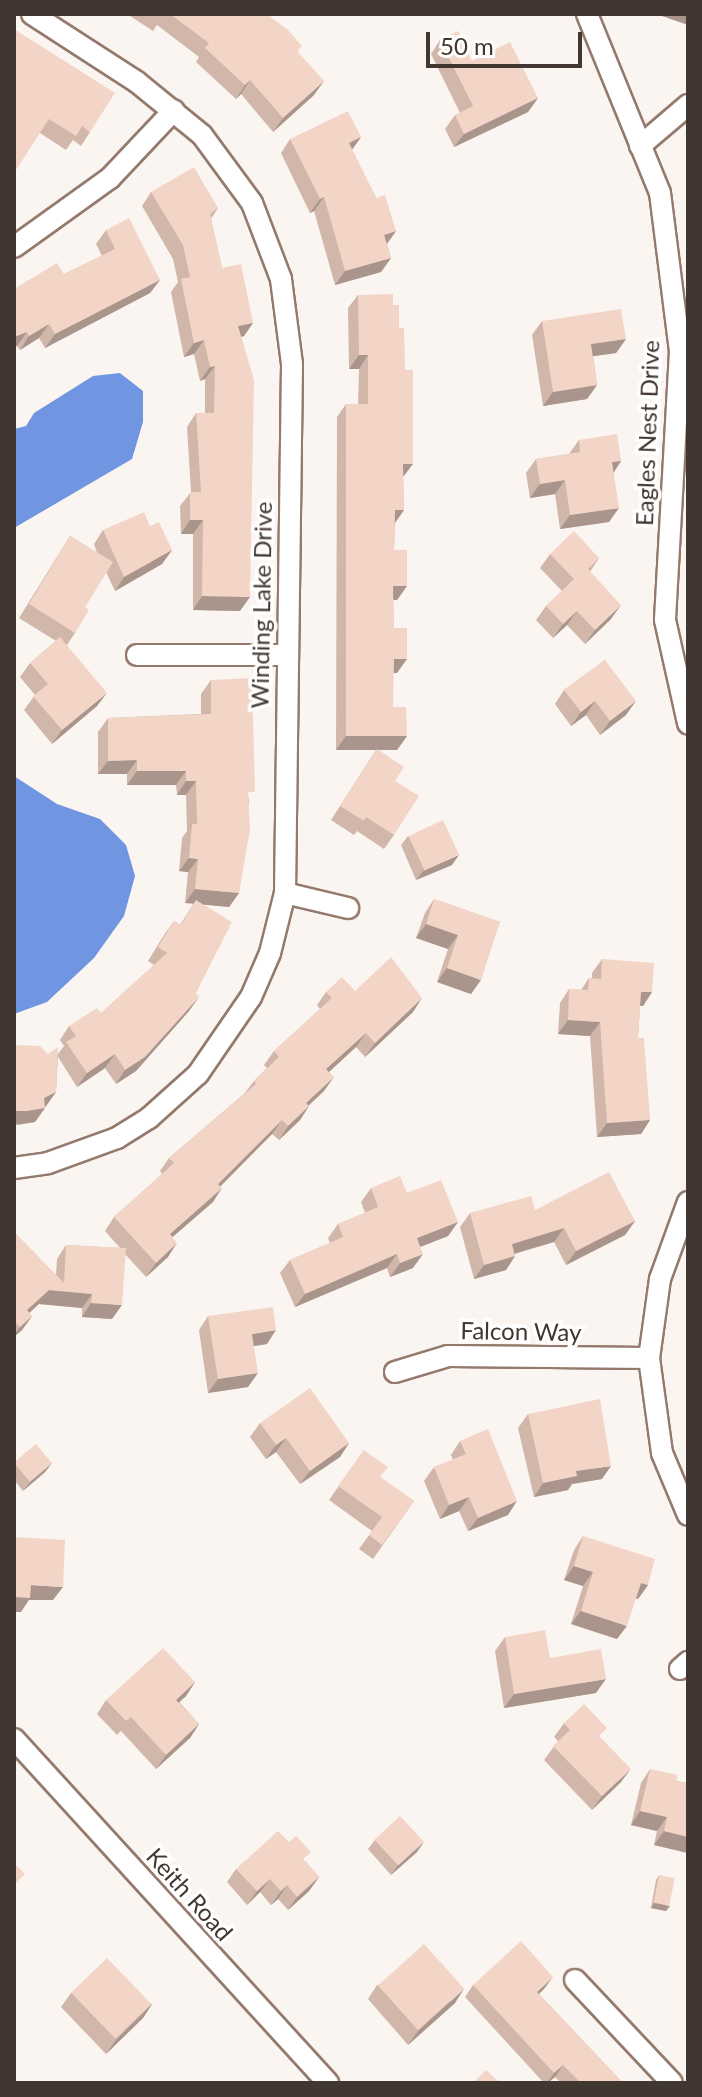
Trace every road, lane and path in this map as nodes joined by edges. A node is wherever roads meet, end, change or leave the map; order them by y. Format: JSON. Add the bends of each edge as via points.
{"nodes":[{"id":1,"x":32,"y":14,"type":"edge"},
{"id":2,"x":587,"y":14,"type":"edge"},
{"id":3,"x":688,"y":105,"type":"edge"},
{"id":4,"x":174,"y":110,"type":"junction"},
{"id":5,"x":640,"y":146,"type":"junction"},
{"id":6,"x":14,"y":247,"type":"edge"},
{"id":7,"x":137,"y":655,"type":"dead end"},
{"id":8,"x":285,"y":655,"type":"junction"},
{"id":9,"x":688,"y":723,"type":"edge"},
{"id":10,"x":285,"y":893,"type":"junction"},
{"id":11,"x":348,"y":908,"type":"dead end"},
{"id":12,"x":14,"y":1168,"type":"edge"},
{"id":13,"x":688,"y":1202,"type":"edge"},
{"id":14,"x":649,"y":1358,"type":"junction"},
{"id":15,"x":395,"y":1372,"type":"dead end"},
{"id":16,"x":688,"y":1515,"type":"edge"},
{"id":17,"x":14,"y":1739,"type":"edge"},
{"id":18,"x":575,"y":1980,"type":"dead end"},
{"id":19,"x":328,"y":2083,"type":"edge"},
{"id":20,"x":672,"y":2083,"type":"edge"}],
"edges":[{"from":1,"to":4,"type":"street","name":"Winding Lake Drive"},
{"from":2,"to":5,"type":"street","name":"Eagles Nest Drive"},
{"from":3,"to":5,"type":"street"},
{"from":4,"to":6,"type":"street","via":[[110,178]]},
{"from":4,"to":8,"type":"street","name":"Winding Lake Drive","via":[[219,154],[252,203],[289,312]]},
{"from":5,"to":9,"type":"street","name":"Eagles Nest Drive","via":[[660,193],[680,351],[665,620]]},
{"from":7,"to":8,"type":"street"},
{"from":8,"to":10,"type":"street","name":"Winding Lake Drive"},
{"from":10,"to":11,"type":"street"},
{"from":10,"to":12,"type":"street","name":"Winding Lake Drive","via":[[270,953],[251,997],[198,1074],[149,1118],[117,1138],[60,1159]]},
{"from":13,"to":14,"type":"street","via":[[660,1279]]},
{"from":14,"to":15,"type":"street","name":"Falcon Way","via":[[448,1356]]},
{"from":14,"to":16,"type":"street","via":[[662,1453]]},
{"from":17,"to":19,"type":"street","name":"Keith Road"},
{"from":18,"to":20,"type":"street"}]}
